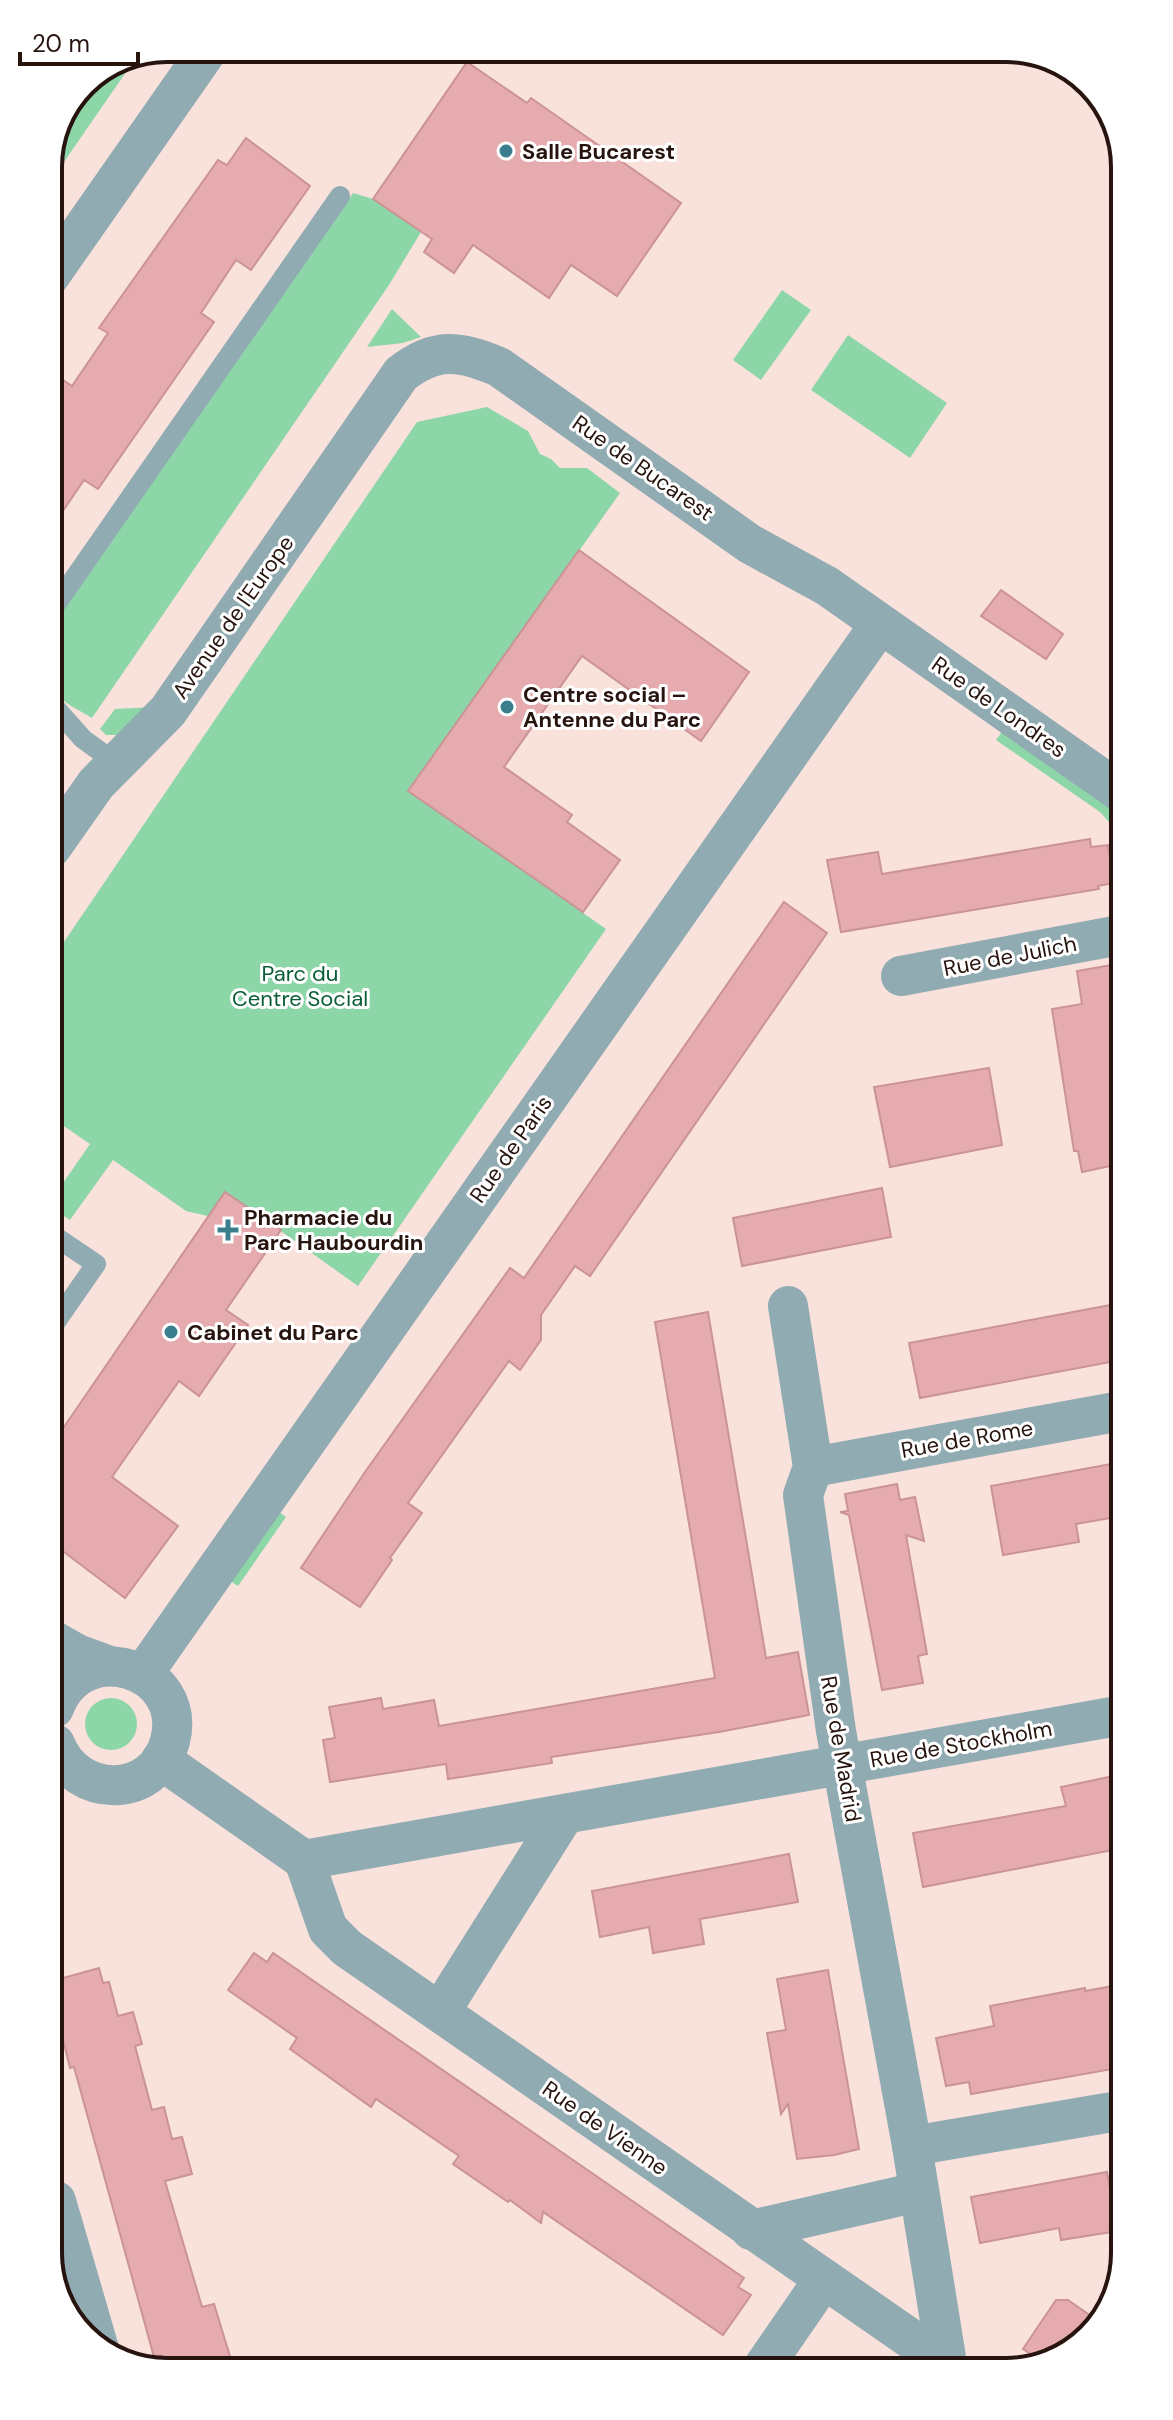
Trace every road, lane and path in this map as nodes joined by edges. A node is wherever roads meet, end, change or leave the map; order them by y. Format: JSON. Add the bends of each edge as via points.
{"nodes":[{"id":1,"x":199,"y":62,"type":"edge"},
{"id":2,"x":340,"y":196,"type":"dead end"},
{"id":3,"x":62,"y":258,"type":"edge"},
{"id":4,"x":401,"y":374,"type":"joint"},
{"id":5,"x":62,"y":596,"type":"edge"},
{"id":6,"x":880,"y":624,"type":"junction"},
{"id":7,"x":62,"y":715,"type":"edge"},
{"id":8,"x":116,"y":763,"type":"junction"},
{"id":9,"x":1111,"y":785,"type":"edge"},
{"id":10,"x":62,"y":832,"type":"edge"},
{"id":11,"x":1111,"y":937,"type":"edge"},
{"id":12,"x":901,"y":976,"type":"dead end"},
{"id":13,"x":62,"y":1241,"type":"edge"},
{"id":14,"x":788,"y":1306,"type":"dead end"},
{"id":15,"x":62,"y":1313,"type":"edge"},
{"id":16,"x":1111,"y":1413,"type":"edge"},
{"id":17,"x":813,"y":1467,"type":"junction"},
{"id":18,"x":62,"y":1646,"type":"edge"},
{"id":19,"x":126,"y":1670,"type":"junction"},
{"id":20,"x":62,"y":1693,"type":"edge"},
{"id":21,"x":1111,"y":1717,"type":"edge"},
{"id":22,"x":161,"y":1760,"type":"junction"},
{"id":23,"x":842,"y":1765,"type":"junction"},
{"id":24,"x":62,"y":1773,"type":"edge"},
{"id":25,"x":564,"y":1815,"type":"junction"},
{"id":26,"x":304,"y":1860,"type":"junction"},
{"id":27,"x":440,"y":2012,"type":"junction"},
{"id":28,"x":1111,"y":2112,"type":"edge"},
{"id":29,"x":912,"y":2146,"type":"junction"},
{"id":30,"x":918,"y":2192,"type":"junction"},
{"id":31,"x":62,"y":2225,"type":"edge"},
{"id":32,"x":751,"y":2230,"type":"junction"},
{"id":33,"x":824,"y":2279,"type":"junction"},
{"id":34,"x":85,"y":2318,"type":"edge"},
{"id":35,"x":770,"y":2358,"type":"edge"},
{"id":36,"x":938,"y":2358,"type":"edge"},
{"id":37,"x":946,"y":2358,"type":"edge"}],
"edges":[{"from":1,"to":3,"type":"street"},
{"from":2,"to":5,"type":"lane"},
{"from":4,"to":6,"type":"street","name":"Rue de Bucarest","via":[[424,358],[444,353],[469,354],[499,367],[750,544],[827,586]]},
{"from":4,"to":8,"type":"street","name":"Avenue de l'Europe","via":[[168,711]]},
{"from":6,"to":9,"type":"street","name":"Rue de Londres"},
{"from":6,"to":19,"type":"street","name":"Rue de Paris"},
{"from":7,"to":8,"type":"lane"},
{"from":8,"to":10,"type":"street","name":"Avenue de l'Europe"},
{"from":11,"to":12,"type":"street","name":"Rue de Julich"},
{"from":13,"to":15,"type":"lane","via":[[96,1264]]},
{"from":14,"to":17,"type":"street","name":"Rue de Madrid"},
{"from":16,"to":17,"type":"street","name":"Rue de Rome"},
{"from":17,"to":23,"type":"street","name":"Rue de Madrid","via":[[803,1495]]},
{"from":18,"to":19,"type":"street"},
{"from":19,"to":20,"type":"street","via":[[92,1669]]},
{"from":19,"to":22,"type":"street","via":[[160,1691],[170,1713],[171,1737]]},
{"from":21,"to":23,"type":"street","name":"Rue de Stockholm"},
{"from":22,"to":24,"type":"street","via":[[143,1777],[118,1786]]},
{"from":22,"to":26,"type":"street"},
{"from":23,"to":25,"type":"street","name":"Rue de Stockholm"},
{"from":23,"to":29,"type":"street","name":"Rue de Madrid"},
{"from":25,"to":26,"type":"street","name":"Rue de Stockholm"},
{"from":25,"to":27,"type":"street"},
{"from":26,"to":27,"type":"street","name":"Rue de Vienne","via":[[328,1929]]},
{"from":27,"to":32,"type":"street","name":"Rue de Vienne"},
{"from":28,"to":29,"type":"street"},
{"from":29,"to":30,"type":"street","name":"Rue de Madrid"},
{"from":30,"to":32,"type":"street"},
{"from":30,"to":37,"type":"street","name":"Rue de Madrid"},
{"from":31,"to":34,"type":"street"},
{"from":32,"to":33,"type":"street","name":"Rue de Vienne"},
{"from":33,"to":35,"type":"street"},
{"from":33,"to":36,"type":"street","name":"Rue de Vienne"}]}
